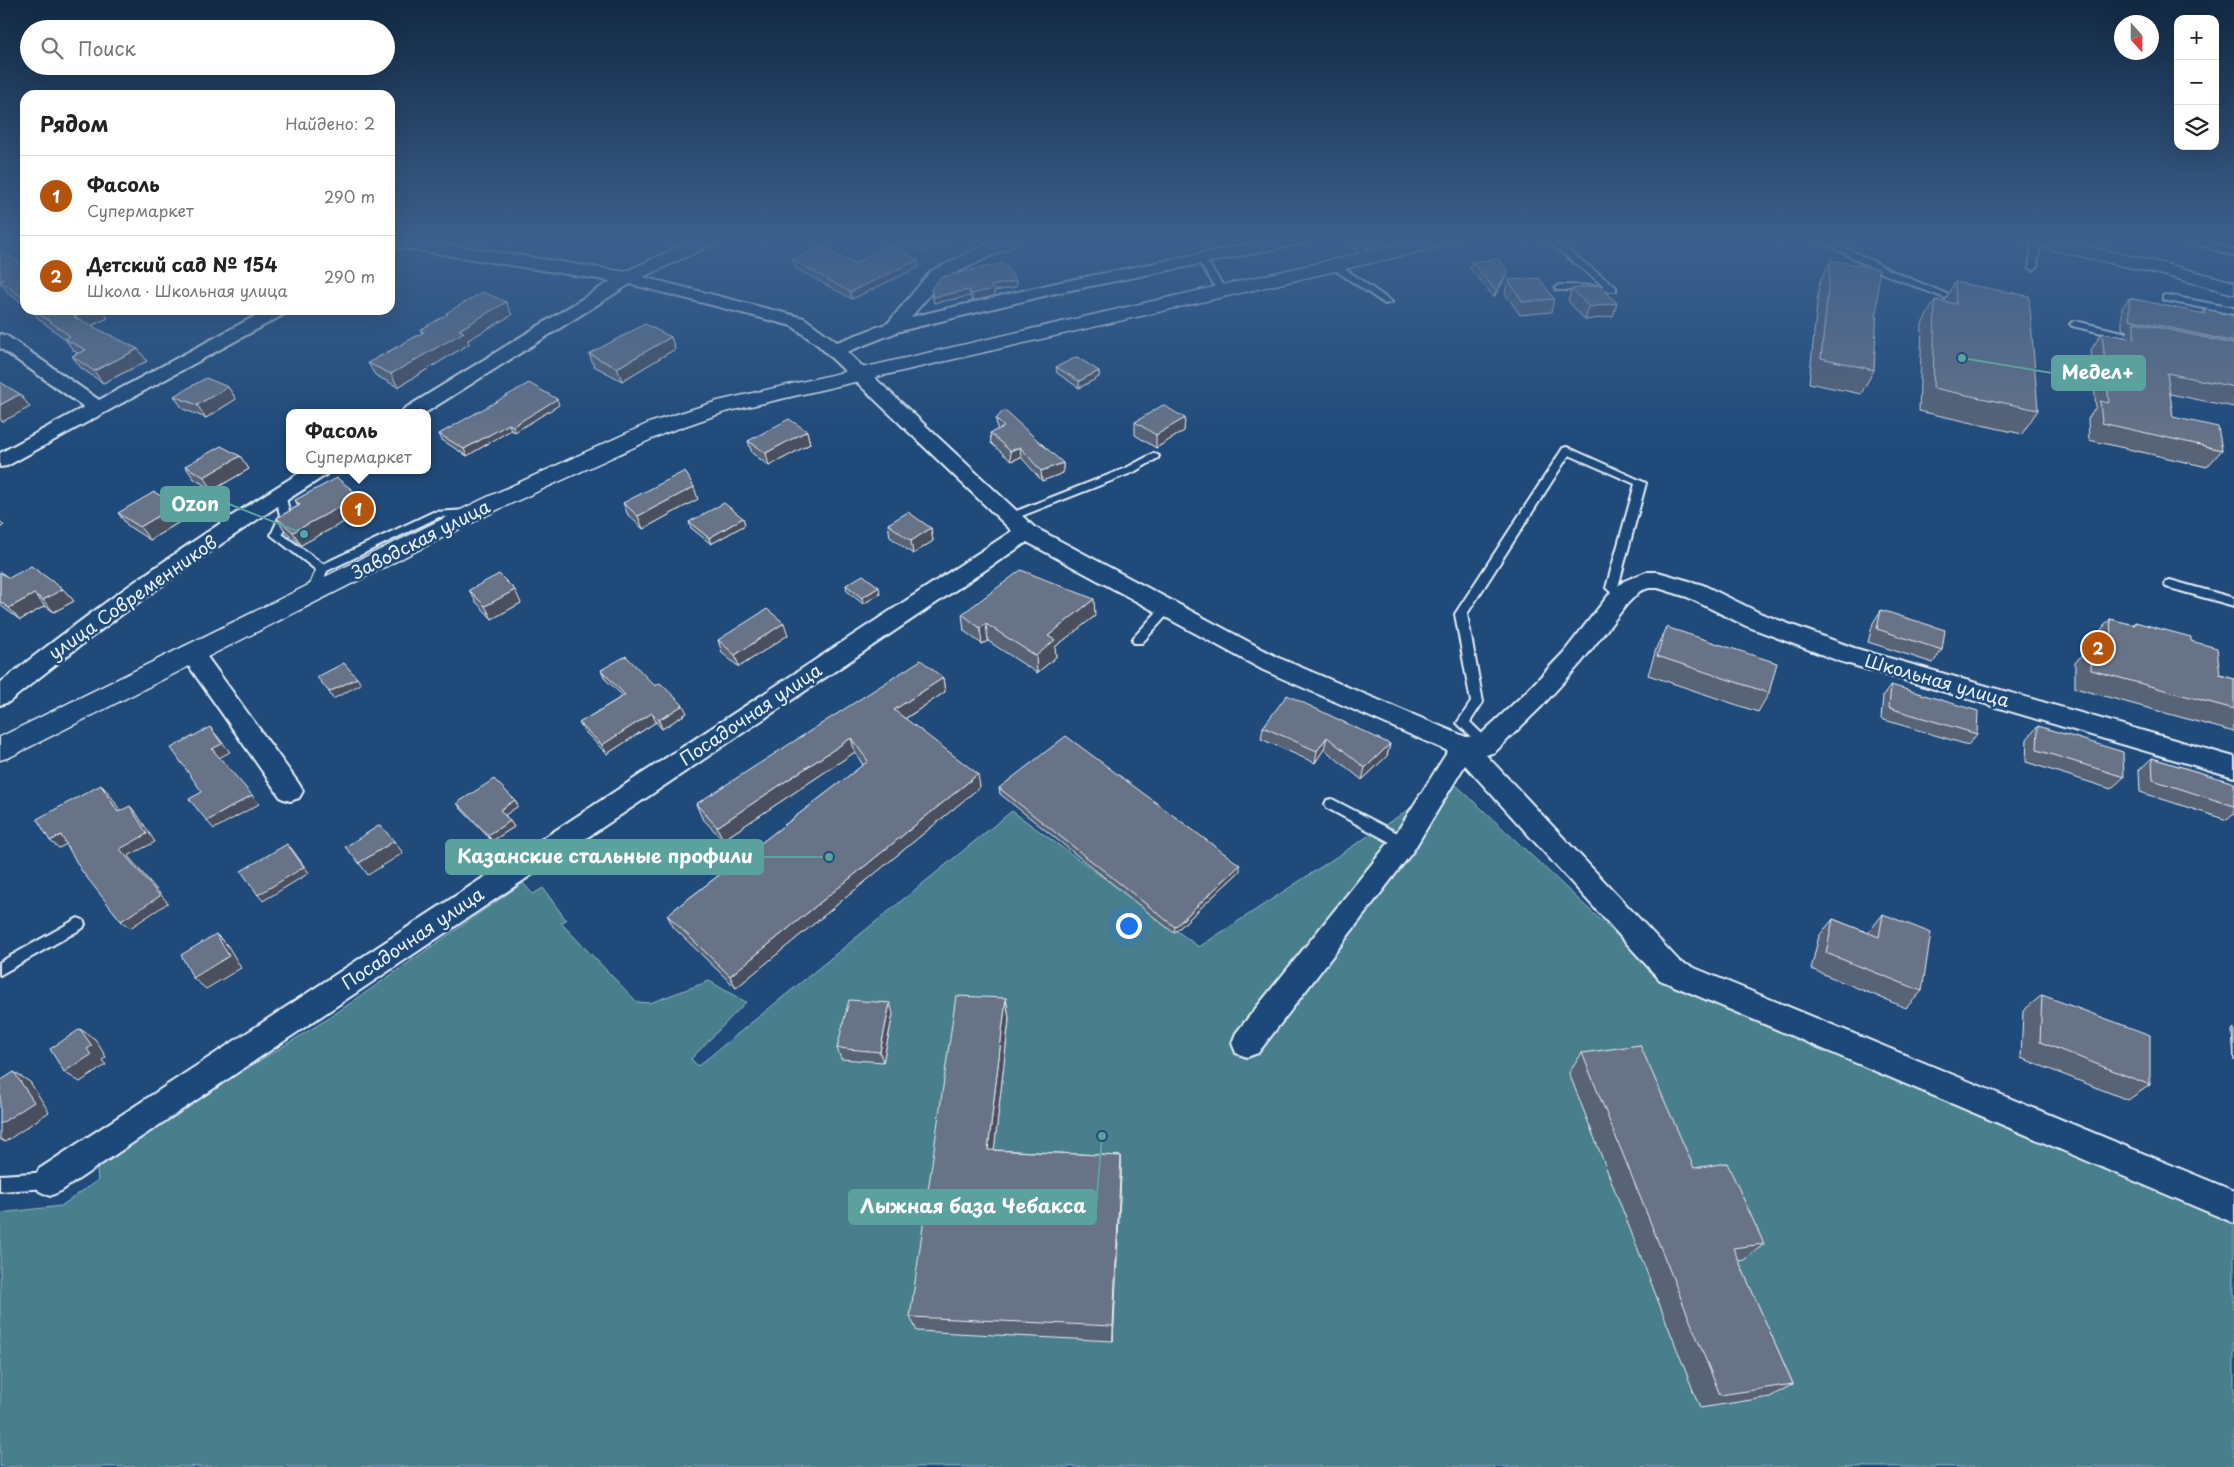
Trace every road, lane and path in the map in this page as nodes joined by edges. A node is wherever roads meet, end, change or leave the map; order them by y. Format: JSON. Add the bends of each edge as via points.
{"nodes":[{"id":1,"x":580,"y":307,"type":"edge"},
{"id":2,"x":746,"y":307,"type":"edge"},
{"id":3,"x":910,"y":307,"type":"edge"},
{"id":4,"x":975,"y":307,"type":"edge"},
{"id":5,"x":1154,"y":307,"type":"edge"},
{"id":6,"x":2215,"y":307,"type":"edge"},
{"id":7,"x":2234,"y":311,"type":"edge"},
{"id":8,"x":269,"y":315,"type":"edge"},
{"id":9,"x":2074,"y":324,"type":"dead end"},
{"id":10,"x":894,"y":327,"type":"junction"},
{"id":11,"x":0,"y":340,"type":"edge"},
{"id":12,"x":2150,"y":341,"type":"edge"},
{"id":13,"x":834,"y":350,"type":"junction"},
{"id":14,"x":858,"y":374,"type":"junction"},
{"id":15,"x":98,"y":408,"type":"junction"},
{"id":16,"x":417,"y":409,"type":"edge"},
{"id":17,"x":1154,"y":456,"type":"dead end"},
{"id":18,"x":0,"y":461,"type":"edge"},
{"id":19,"x":312,"y":474,"type":"edge"},
{"id":20,"x":280,"y":494,"type":"junction"},
{"id":21,"x":474,"y":513,"type":"junction"},
{"id":22,"x":1018,"y":525,"type":"junction"},
{"id":23,"x":322,"y":569,"type":"junction"},
{"id":24,"x":2170,"y":584,"type":"dead end"},
{"id":25,"x":312,"y":594,"type":"junction"},
{"id":26,"x":1622,"y":595,"type":"junction"},
{"id":27,"x":2234,"y":602,"type":"edge"},
{"id":28,"x":1167,"y":608,"type":"junction"},
{"id":29,"x":1138,"y":640,"type":"dead end"},
{"id":30,"x":192,"y":653,"type":"junction"},
{"id":31,"x":0,"y":696,"type":"edge"},
{"id":32,"x":1475,"y":746,"type":"junction"},
{"id":33,"x":0,"y":748,"type":"edge"},
{"id":34,"x":2234,"y":767,"type":"edge"},
{"id":35,"x":290,"y":791,"type":"dead end"},
{"id":36,"x":1332,"y":804,"type":"dead end"},
{"id":37,"x":1404,"y":843,"type":"junction"},
{"id":38,"x":78,"y":924,"type":"dead end"},
{"id":39,"x":0,"y":969,"type":"edge"},
{"id":40,"x":1247,"y":1043,"type":"dead end"},
{"id":41,"x":50,"y":1180,"type":"joint"},
{"id":42,"x":0,"y":1183,"type":"edge"},
{"id":43,"x":2234,"y":1208,"type":"edge"}],
"edges":[{"from":1,"to":16,"type":"street"},
{"from":2,"to":13,"type":"street","via":[[798,322]]},
{"from":3,"to":10,"type":"street"},
{"from":4,"to":10,"type":"street"},
{"from":5,"to":14,"type":"street","name":"Заводская улица"},
{"from":6,"to":7,"type":"lane"},
{"from":8,"to":15,"type":"street"},
{"from":9,"to":12,"type":"lane"},
{"from":10,"to":13,"type":"street"},
{"from":11,"to":15,"type":"street"},
{"from":13,"to":14,"type":"street"},
{"from":14,"to":21,"type":"street","name":"Заводская улица","via":[[718,407],[657,428]]},
{"from":14,"to":22,"type":"street"},
{"from":15,"to":18,"type":"street"},
{"from":17,"to":22,"type":"lane"},
{"from":19,"to":20,"type":"street","name":"улица Современников"},
{"from":20,"to":23,"type":"lane","via":[[285,514],[276,534]]},
{"from":20,"to":31,"type":"street","name":"улица Современников","via":[[73,637]]},
{"from":21,"to":23,"type":"lane","via":[[437,514]]},
{"from":21,"to":25,"type":"street","name":"Заводская улица"},
{"from":22,"to":28,"type":"street"},
{"from":22,"to":41,"type":"street","name":"Посадочная улица"},
{"from":23,"to":25,"type":"lane"},
{"from":24,"to":27,"type":"lane"},
{"from":25,"to":30,"type":"street","name":"Заводская улица"},
{"from":26,"to":32,"type":"street","via":[[1572,658],[1533,700]]},
{"from":26,"to":32,"type":"lane","via":[[1612,588],[1641,483],[1567,450],[1461,614],[1477,702],[1463,724]]},
{"from":26,"to":34,"type":"street","name":"Школьная улица","via":[[1646,580],[1674,583],[1754,620],[1847,655]]},
{"from":28,"to":29,"type":"lane"},
{"from":28,"to":32,"type":"street","via":[[1271,664]]},
{"from":30,"to":33,"type":"street","name":"Заводская улица"},
{"from":30,"to":35,"type":"street"},
{"from":32,"to":37,"type":"street","via":[[1447,771]]},
{"from":32,"to":43,"type":"street","via":[[1670,971]]},
{"from":36,"to":37,"type":"lane"},
{"from":37,"to":40,"type":"street"},
{"from":38,"to":39,"type":"lane"},
{"from":41,"to":42,"type":"lane"}]}
